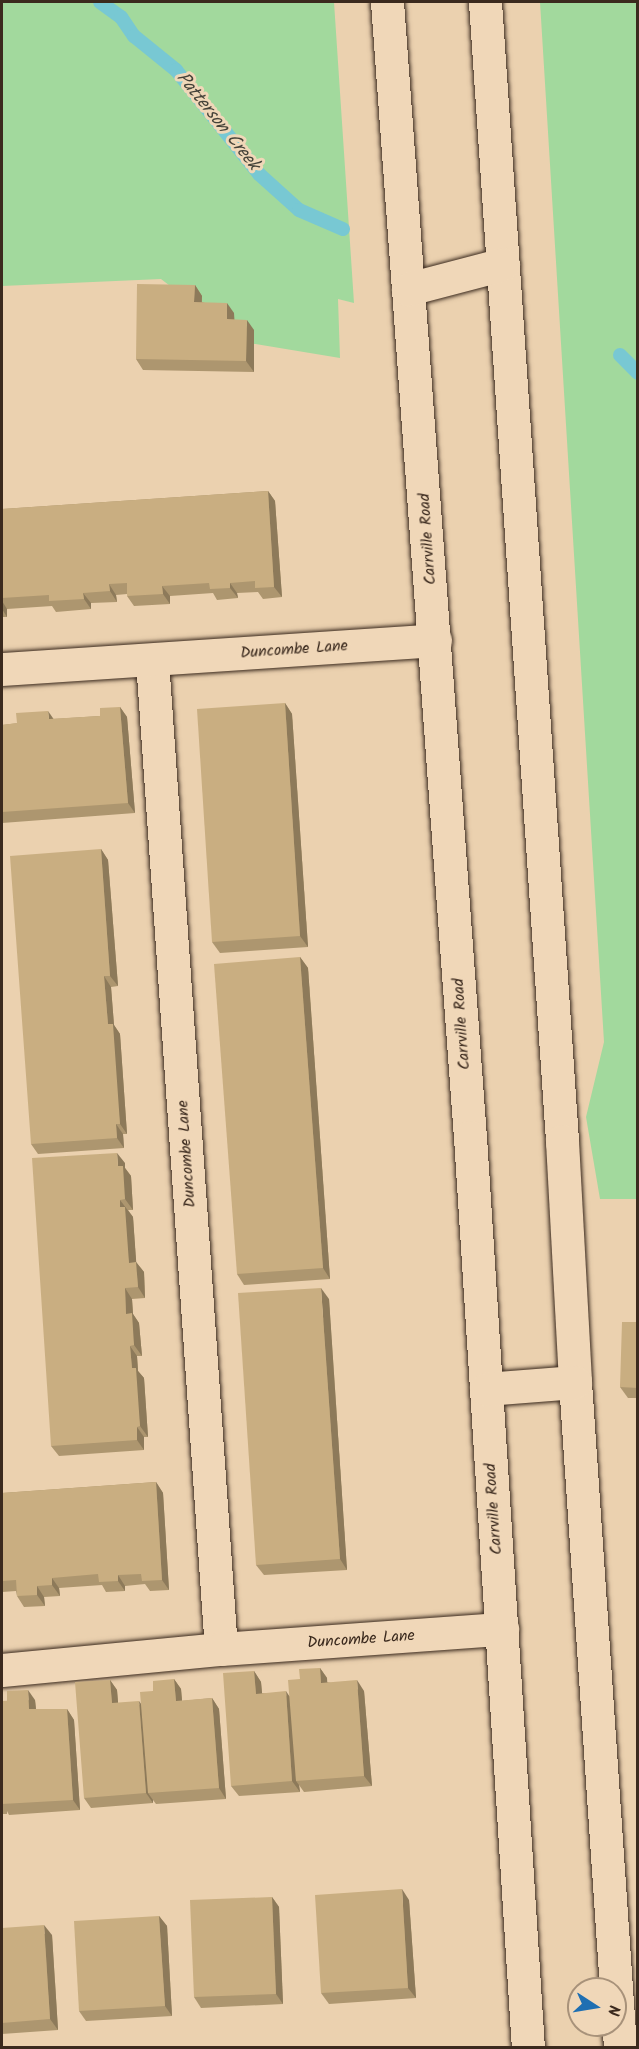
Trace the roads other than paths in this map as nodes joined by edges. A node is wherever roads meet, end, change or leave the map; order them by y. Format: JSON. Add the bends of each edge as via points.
{"nodes":[{"id":1,"x":387,"y":2,"type":"edge"},
{"id":2,"x":485,"y":2,"type":"edge"},
{"id":3,"x":503,"y":264,"type":"junction"},
{"id":4,"x":408,"y":290,"type":"junction"},
{"id":5,"x":435,"y":640,"type":"junction"},
{"id":6,"x":152,"y":660,"type":"junction"},
{"id":7,"x":2,"y":669,"type":"edge"},
{"id":8,"x":575,"y":1382,"type":"junction"},
{"id":9,"x":486,"y":1389,"type":"junction"},
{"id":10,"x":502,"y":1629,"type":"junction"},
{"id":11,"x":221,"y":1649,"type":"junction"},
{"id":12,"x":2,"y":1670,"type":"edge"},
{"id":13,"x":528,"y":2048,"type":"edge"},
{"id":14,"x":620,"y":2048,"type":"edge"}],
"edges":[{"from":1,"to":4,"type":"main road","name":"Carrville Road"},
{"from":2,"to":3,"type":"main road"},
{"from":3,"to":4,"type":"main road"},
{"from":3,"to":8,"type":"main road","via":[[562,1129]]},
{"from":4,"to":5,"type":"main road","name":"Carrville Road"},
{"from":5,"to":6,"type":"main road","name":"Duncombe Lane"},
{"from":5,"to":9,"type":"main road","name":"Carrville Road"},
{"from":6,"to":7,"type":"main road","name":"Duncombe Lane"},
{"from":6,"to":11,"type":"main road","name":"Duncombe Lane"},
{"from":8,"to":9,"type":"main road"},
{"from":8,"to":14,"type":"main road"},
{"from":9,"to":10,"type":"main road","name":"Carrville Road"},
{"from":10,"to":11,"type":"main road","name":"Duncombe Lane"},
{"from":10,"to":13,"type":"main road","name":"Carrville Road"},
{"from":11,"to":12,"type":"main road","name":"Duncombe Lane"}]}
